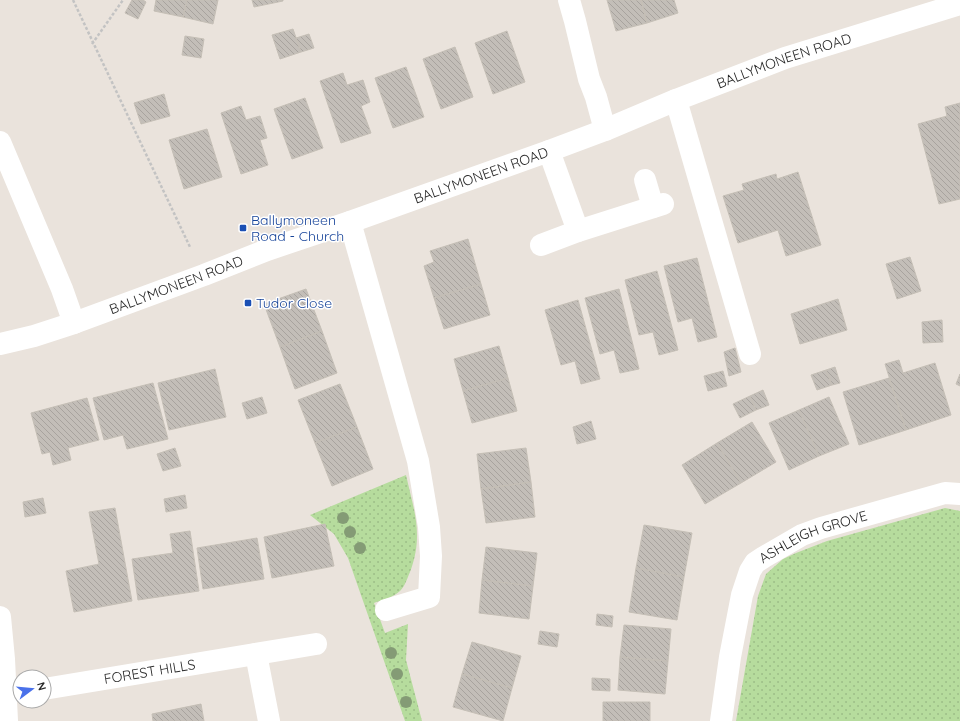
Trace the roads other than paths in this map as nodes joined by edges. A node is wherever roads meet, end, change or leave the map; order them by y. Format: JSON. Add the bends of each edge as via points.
{"nodes":[{"id":1,"x":569,"y":0,"type":"edge"},
{"id":2,"x":960,"y":4,"type":"edge"},
{"id":3,"x":676,"y":100,"type":"junction"},
{"id":4,"x":606,"y":130,"type":"junction"},
{"id":5,"x":0,"y":142,"type":"edge"},
{"id":6,"x":549,"y":151,"type":"junction"},
{"id":7,"x":645,"y":180,"type":"dead end"},
{"id":8,"x":350,"y":222,"type":"junction"},
{"id":9,"x":578,"y":231,"type":"junction"},
{"id":10,"x":541,"y":245,"type":"dead end"},
{"id":11,"x":74,"y":323,"type":"junction"},
{"id":12,"x":0,"y":344,"type":"edge"},
{"id":13,"x":750,"y":354,"type":"dead end"},
{"id":14,"x":960,"y":494,"type":"edge"},
{"id":15,"x":386,"y":610,"type":"dead end"},
{"id":16,"x":0,"y":617,"type":"edge"},
{"id":17,"x":316,"y":644,"type":"dead end"},
{"id":18,"x":256,"y":654,"type":"junction"},
{"id":19,"x":12,"y":688,"type":"edge"},
{"id":20,"x":52,"y":688,"type":"edge"},
{"id":21,"x":12,"y":698,"type":"edge"},
{"id":22,"x":7,"y":721,"type":"edge"},
{"id":23,"x":269,"y":721,"type":"edge"},
{"id":24,"x":721,"y":721,"type":"edge"}],
"edges":[{"from":1,"to":4,"type":"street","via":[[589,79]]},
{"from":2,"to":3,"type":"street","name":"BALLYMONEEN ROAD","via":[[785,58]]},
{"from":3,"to":4,"type":"street","name":"BALLYMONEEN ROAD"},
{"from":3,"to":13,"type":"street"},
{"from":4,"to":6,"type":"street","name":"BALLYMONEEN ROAD"},
{"from":5,"to":11,"type":"street"},
{"from":6,"to":8,"type":"street","name":"BALLYMONEEN ROAD"},
{"from":6,"to":9,"type":"street"},
{"from":7,"to":9,"type":"street","via":[[658,206]]},
{"from":8,"to":11,"type":"street","name":"BALLYMONEEN ROAD","via":[[267,250]]},
{"from":8,"to":15,"type":"street","via":[[418,461],[429,527],[429,597]]},
{"from":9,"to":10,"type":"street"},
{"from":11,"to":12,"type":"street","name":"BALLYMONEEN ROAD"},
{"from":14,"to":24,"type":"street","name":"ASHLEIGH GROVE","via":[[945,493],[821,528],[802,535],[755,563],[742,595]]},
{"from":16,"to":19,"type":"street"},
{"from":17,"to":18,"type":"street","name":"FOREST HILLS"},
{"from":18,"to":20,"type":"street","name":"FOREST HILLS"},
{"from":18,"to":23,"type":"street"},
{"from":21,"to":22,"type":"street"}]}
